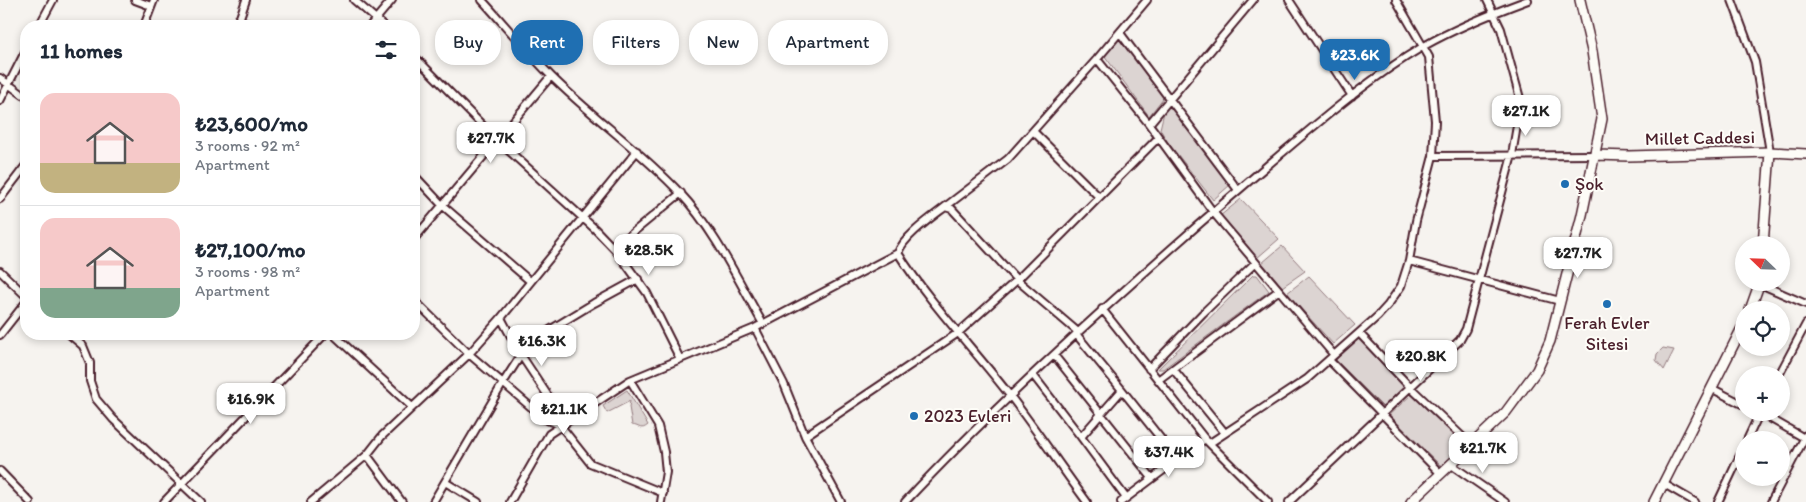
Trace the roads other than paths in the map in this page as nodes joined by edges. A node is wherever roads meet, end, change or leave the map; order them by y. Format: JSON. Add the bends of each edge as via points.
{"nodes":[{"id":1,"x":52,"y":0,"type":"edge"},
{"id":2,"x":135,"y":0,"type":"edge"},
{"id":3,"x":246,"y":0,"type":"edge"},
{"id":4,"x":354,"y":0,"type":"edge"},
{"id":5,"x":392,"y":0,"type":"edge"},
{"id":6,"x":482,"y":0,"type":"edge"},
{"id":7,"x":1148,"y":0,"type":"edge"},
{"id":8,"x":1252,"y":0,"type":"edge"},
{"id":9,"x":1289,"y":0,"type":"edge"},
{"id":10,"x":1396,"y":0,"type":"edge"},
{"id":11,"x":1487,"y":0,"type":"edge"},
{"id":12,"x":1528,"y":0,"type":"edge"},
{"id":13,"x":1580,"y":0,"type":"edge"},
{"id":14,"x":1732,"y":0,"type":"edge"},
{"id":15,"x":153,"y":3,"type":"edge"},
{"id":16,"x":1494,"y":13,"type":"junction"},
{"id":17,"x":240,"y":18,"type":"joint"},
{"id":18,"x":377,"y":18,"type":"joint"},
{"id":19,"x":42,"y":20,"type":"edge"},
{"id":20,"x":146,"y":20,"type":"edge"},
{"id":21,"x":242,"y":20,"type":"edge"},
{"id":22,"x":1120,"y":33,"type":"junction"},
{"id":23,"x":1423,"y":47,"type":"junction"},
{"id":24,"x":1098,"y":59,"type":"junction"},
{"id":25,"x":20,"y":62,"type":"edge"},
{"id":26,"x":420,"y":62,"type":"edge"},
{"id":27,"x":551,"y":76,"type":"junction"},
{"id":28,"x":0,"y":78,"type":"edge"},
{"id":29,"x":9,"y":83,"type":"junction"},
{"id":30,"x":20,"y":92,"type":"edge"},
{"id":31,"x":1352,"y":96,"type":"junction"},
{"id":32,"x":1170,"y":98,"type":"junction"},
{"id":33,"x":0,"y":101,"type":"edge"},
{"id":34,"x":1149,"y":124,"type":"junction"},
{"id":35,"x":1033,"y":131,"type":"junction"},
{"id":36,"x":1158,"y":138,"type":"junction"},
{"id":37,"x":497,"y":140,"type":"junction"},
{"id":38,"x":637,"y":151,"type":"junction"},
{"id":39,"x":1770,"y":152,"type":"junction"},
{"id":40,"x":1806,"y":154,"type":"edge"},
{"id":41,"x":1512,"y":155,"type":"junction"},
{"id":42,"x":1596,"y":155,"type":"junction"},
{"id":43,"x":1433,"y":156,"type":"junction"},
{"id":44,"x":20,"y":173,"type":"edge"},
{"id":45,"x":420,"y":181,"type":"edge"},
{"id":46,"x":1238,"y":190,"type":"junction"},
{"id":47,"x":680,"y":193,"type":"junction"},
{"id":48,"x":1099,"y":197,"type":"junction"},
{"id":49,"x":0,"y":199,"type":"edge"},
{"id":50,"x":442,"y":205,"type":"junction"},
{"id":51,"x":946,"y":208,"type":"junction"},
{"id":52,"x":1212,"y":212,"type":"junction"},
{"id":53,"x":582,"y":217,"type":"junction"},
{"id":54,"x":420,"y":232,"type":"edge"},
{"id":55,"x":1764,"y":236,"type":"edge"},
{"id":56,"x":614,"y":248,"type":"junction"},
{"id":57,"x":898,"y":253,"type":"junction"},
{"id":58,"x":1409,"y":261,"type":"junction"},
{"id":59,"x":1256,"y":263,"type":"junction"},
{"id":60,"x":0,"y":271,"type":"edge"},
{"id":61,"x":638,"y":279,"type":"junction"},
{"id":62,"x":1017,"y":280,"type":"junction"},
{"id":63,"x":1480,"y":280,"type":"junction"},
{"id":64,"x":530,"y":281,"type":"junction"},
{"id":65,"x":20,"y":290,"type":"edge"},
{"id":66,"x":1278,"y":291,"type":"junction"},
{"id":67,"x":1778,"y":291,"type":"edge"},
{"id":68,"x":1560,"y":300,"type":"junction"},
{"id":69,"x":1806,"y":304,"type":"edge"},
{"id":70,"x":420,"y":306,"type":"edge"},
{"id":71,"x":1102,"y":309,"type":"junction"},
{"id":72,"x":20,"y":310,"type":"edge"},
{"id":73,"x":501,"y":318,"type":"junction"},
{"id":74,"x":763,"y":324,"type":"junction"},
{"id":75,"x":1806,"y":324,"type":"edge"},
{"id":76,"x":756,"y":328,"type":"junction"},
{"id":77,"x":958,"y":333,"type":"junction"},
{"id":78,"x":1077,"y":333,"type":"junction"},
{"id":79,"x":1359,"y":333,"type":"junction"},
{"id":80,"x":0,"y":335,"type":"edge"},
{"id":81,"x":76,"y":340,"type":"edge"},
{"id":82,"x":319,"y":340,"type":"edge"},
{"id":83,"x":339,"y":340,"type":"edge"},
{"id":84,"x":1735,"y":341,"type":"edge"},
{"id":85,"x":469,"y":354,"type":"junction"},
{"id":86,"x":521,"y":355,"type":"junction"},
{"id":87,"x":1054,"y":355,"type":"junction"},
{"id":88,"x":1334,"y":355,"type":"junction"},
{"id":89,"x":680,"y":359,"type":"junction"},
{"id":90,"x":1329,"y":360,"type":"junction"},
{"id":91,"x":1784,"y":366,"type":"edge"},
{"id":92,"x":1149,"y":369,"type":"junction"},
{"id":93,"x":1173,"y":369,"type":"junction"},
{"id":94,"x":1032,"y":376,"type":"junction"},
{"id":95,"x":630,"y":380,"type":"junction"},
{"id":96,"x":1158,"y":380,"type":"junction"},
{"id":97,"x":503,"y":383,"type":"junction"},
{"id":98,"x":1411,"y":388,"type":"junction"},
{"id":99,"x":1711,"y":388,"type":"junction"},
{"id":100,"x":1122,"y":390,"type":"junction"},
{"id":101,"x":1010,"y":397,"type":"junction"},
{"id":102,"x":1735,"y":400,"type":"edge"},
{"id":103,"x":412,"y":407,"type":"junction"},
{"id":104,"x":1101,"y":414,"type":"junction"},
{"id":105,"x":1382,"y":415,"type":"junction"},
{"id":106,"x":1774,"y":421,"type":"edge"},
{"id":107,"x":560,"y":425,"type":"junction"},
{"id":108,"x":1225,"y":433,"type":"junction"},
{"id":109,"x":805,"y":436,"type":"junction"},
{"id":110,"x":1082,"y":437,"type":"junction"},
{"id":111,"x":1806,"y":438,"type":"edge"},
{"id":112,"x":1207,"y":441,"type":"junction"},
{"id":113,"x":1471,"y":445,"type":"junction"},
{"id":114,"x":367,"y":455,"type":"junction"},
{"id":115,"x":1177,"y":459,"type":"junction"},
{"id":116,"x":1450,"y":464,"type":"junction"},
{"id":117,"x":1735,"y":466,"type":"edge"},
{"id":118,"x":0,"y":471,"type":"edge"},
{"id":119,"x":1440,"y":473,"type":"junction"},
{"id":120,"x":1152,"y":478,"type":"junction"},
{"id":121,"x":445,"y":482,"type":"junction"},
{"id":122,"x":181,"y":484,"type":"junction"},
{"id":123,"x":1664,"y":484,"type":"junction"},
{"id":124,"x":663,"y":493,"type":"junction"},
{"id":125,"x":1124,"y":501,"type":"edge"},
{"id":126,"x":30,"y":502,"type":"edge"},
{"id":127,"x":164,"y":502,"type":"edge"},
{"id":128,"x":201,"y":502,"type":"edge"},
{"id":129,"x":311,"y":502,"type":"edge"},
{"id":130,"x":402,"y":502,"type":"edge"},
{"id":131,"x":433,"y":502,"type":"edge"},
{"id":132,"x":478,"y":502,"type":"edge"},
{"id":133,"x":510,"y":502,"type":"edge"},
{"id":134,"x":661,"y":502,"type":"edge"},
{"id":135,"x":841,"y":502,"type":"edge"},
{"id":136,"x":905,"y":502,"type":"edge"},
{"id":137,"x":1087,"y":502,"type":"edge"},
{"id":138,"x":1268,"y":502,"type":"edge"},
{"id":139,"x":1289,"y":502,"type":"edge"},
{"id":140,"x":1411,"y":502,"type":"edge"},
{"id":141,"x":1505,"y":502,"type":"edge"},
{"id":142,"x":1654,"y":502,"type":"edge"},
{"id":143,"x":1696,"y":502,"type":"edge"},
{"id":144,"x":1718,"y":502,"type":"edge"},
{"id":145,"x":1771,"y":502,"type":"edge"}],
"edges":[{"from":1,"to":19,"type":"street"},
{"from":2,"to":15,"type":"street"},
{"from":3,"to":17,"type":"street"},
{"from":4,"to":18,"type":"street"},
{"from":5,"to":18,"type":"street"},
{"from":6,"to":27,"type":"street"},
{"from":7,"to":22,"type":"street"},
{"from":8,"to":32,"type":"street"},
{"from":9,"to":31,"type":"street"},
{"from":10,"to":23,"type":"street"},
{"from":11,"to":16,"type":"street"},
{"from":12,"to":16,"type":"street"},
{"from":13,"to":42,"type":"street","via":[[1592,51],[1602,119]]},
{"from":14,"to":39,"type":"street","via":[[1755,62]]},
{"from":15,"to":20,"type":"street"},
{"from":16,"to":23,"type":"street"},
{"from":16,"to":41,"type":"street","via":[[1502,29],[1521,102]]},
{"from":17,"to":21,"type":"street"},
{"from":22,"to":24,"type":"street"},
{"from":22,"to":32,"type":"street"},
{"from":23,"to":31,"type":"street"},
{"from":23,"to":43,"type":"street","via":[[1429,57],[1435,121]]},
{"from":24,"to":34,"type":"street"},
{"from":24,"to":35,"type":"street"},
{"from":25,"to":29,"type":"street"},
{"from":26,"to":37,"type":"street"},
{"from":27,"to":37,"type":"street"},
{"from":27,"to":38,"type":"street"},
{"from":28,"to":29,"type":"street"},
{"from":29,"to":30,"type":"street"},
{"from":29,"to":33,"type":"street"},
{"from":31,"to":46,"type":"street"},
{"from":32,"to":34,"type":"street"},
{"from":32,"to":46,"type":"street"},
{"from":34,"to":36,"type":"street"},
{"from":35,"to":48,"type":"street"},
{"from":35,"to":51,"type":"street","via":[[1008,158]]},
{"from":36,"to":48,"type":"street"},
{"from":36,"to":52,"type":"street"},
{"from":37,"to":50,"type":"street"},
{"from":37,"to":53,"type":"street"},
{"from":38,"to":47,"type":"street"},
{"from":38,"to":53,"type":"street"},
{"from":39,"to":40,"type":"street","name":"Millet Caddesi"},
{"from":39,"to":42,"type":"street","name":"Millet Caddesi"},
{"from":39,"to":55,"type":"street"},
{"from":41,"to":42,"type":"street"},
{"from":41,"to":43,"type":"street"},
{"from":41,"to":63,"type":"street"},
{"from":42,"to":68,"type":"street"},
{"from":43,"to":58,"type":"street"},
{"from":44,"to":49,"type":"street"},
{"from":45,"to":50,"type":"street"},
{"from":46,"to":52,"type":"street"},
{"from":47,"to":56,"type":"street"},
{"from":47,"to":74,"type":"street","via":[[706,225]]},
{"from":48,"to":62,"type":"street"},
{"from":50,"to":54,"type":"street"},
{"from":50,"to":64,"type":"street"},
{"from":51,"to":57,"type":"street","via":[[901,246]]},
{"from":51,"to":62,"type":"street","via":[[952,209]]},
{"from":52,"to":59,"type":"street"},
{"from":52,"to":71,"type":"street"},
{"from":53,"to":56,"type":"street"},
{"from":53,"to":64,"type":"street"},
{"from":56,"to":61,"type":"street"},
{"from":57,"to":74,"type":"street"},
{"from":57,"to":77,"type":"street"},
{"from":58,"to":63,"type":"street"},
{"from":58,"to":79,"type":"street","via":[[1397,292]]},
{"from":59,"to":66,"type":"street"},
{"from":59,"to":92,"type":"street"},
{"from":60,"to":65,"type":"street"},
{"from":61,"to":86,"type":"street","via":[[548,331]]},
{"from":61,"to":89,"type":"street","via":[[656,307]]},
{"from":62,"to":77,"type":"street"},
{"from":62,"to":78,"type":"street"},
{"from":63,"to":68,"type":"street"},
{"from":63,"to":98,"type":"street","via":[[1460,340]]},
{"from":64,"to":73,"type":"street"},
{"from":66,"to":88,"type":"street"},
{"from":66,"to":93,"type":"street"},
{"from":67,"to":69,"type":"street"},
{"from":68,"to":113,"type":"street","via":[[1550,340],[1537,370],[1506,412]]},
{"from":70,"to":85,"type":"street"},
{"from":71,"to":78,"type":"street"},
{"from":71,"to":92,"type":"street"},
{"from":72,"to":80,"type":"street"},
{"from":73,"to":85,"type":"street"},
{"from":73,"to":86,"type":"street"},
{"from":74,"to":76,"type":"street"},
{"from":75,"to":91,"type":"street"},
{"from":76,"to":89,"type":"street"},
{"from":76,"to":109,"type":"street"},
{"from":77,"to":101,"type":"street"},
{"from":77,"to":109,"type":"street"},
{"from":78,"to":87,"type":"street"},
{"from":78,"to":100,"type":"street"},
{"from":79,"to":88,"type":"street"},
{"from":79,"to":98,"type":"street"},
{"from":81,"to":122,"type":"street","via":[[83,346],[90,363],[90,381],[96,399]]},
{"from":82,"to":122,"type":"street"},
{"from":83,"to":103,"type":"street"},
{"from":84,"to":99,"type":"street"},
{"from":85,"to":97,"type":"street"},
{"from":85,"to":103,"type":"street"},
{"from":86,"to":97,"type":"street"},
{"from":86,"to":107,"type":"street","via":[[556,408]]},
{"from":87,"to":94,"type":"street"},
{"from":87,"to":104,"type":"street"},
{"from":88,"to":90,"type":"street"},
{"from":89,"to":95,"type":"street"},
{"from":90,"to":105,"type":"street"},
{"from":90,"to":108,"type":"street","via":[[1307,379]]},
{"from":92,"to":96,"type":"street"},
{"from":93,"to":96,"type":"street"},
{"from":93,"to":108,"type":"street"},
{"from":94,"to":101,"type":"street"},
{"from":94,"to":110,"type":"street"},
{"from":95,"to":107,"type":"street"},
{"from":95,"to":124,"type":"street","via":[[658,426],[666,472]]},
{"from":96,"to":112,"type":"street"},
{"from":97,"to":107,"type":"street","via":[[545,420]]},
{"from":97,"to":121,"type":"street"},
{"from":98,"to":105,"type":"street"},
{"from":98,"to":113,"type":"street"},
{"from":99,"to":102,"type":"street"},
{"from":99,"to":123,"type":"street"},
{"from":100,"to":104,"type":"street"},
{"from":100,"to":115,"type":"street"},
{"from":101,"to":136,"type":"street"},
{"from":101,"to":137,"type":"street"},
{"from":103,"to":114,"type":"street"},
{"from":104,"to":110,"type":"street"},
{"from":104,"to":120,"type":"street"},
{"from":105,"to":119,"type":"street"},
{"from":105,"to":139,"type":"street"},
{"from":106,"to":111,"type":"street"},
{"from":107,"to":124,"type":"street","via":[[590,463]]},
{"from":107,"to":133,"type":"street","via":[[549,434]]},
{"from":108,"to":112,"type":"street"},
{"from":109,"to":135,"type":"street"},
{"from":110,"to":125,"type":"street"},
{"from":111,"to":145,"type":"street"},
{"from":112,"to":115,"type":"street"},
{"from":112,"to":138,"type":"street"},
{"from":113,"to":116,"type":"street"},
{"from":114,"to":129,"type":"street"},
{"from":114,"to":130,"type":"street"},
{"from":115,"to":120,"type":"street"},
{"from":116,"to":119,"type":"street"},
{"from":116,"to":141,"type":"street"},
{"from":117,"to":144,"type":"street"},
{"from":118,"to":126,"type":"street"},
{"from":119,"to":140,"type":"street"},
{"from":120,"to":125,"type":"street"},
{"from":121,"to":131,"type":"street"},
{"from":121,"to":132,"type":"street"},
{"from":122,"to":127,"type":"street"},
{"from":122,"to":128,"type":"street"},
{"from":123,"to":142,"type":"street"},
{"from":123,"to":143,"type":"street"},
{"from":124,"to":134,"type":"street"}]}
